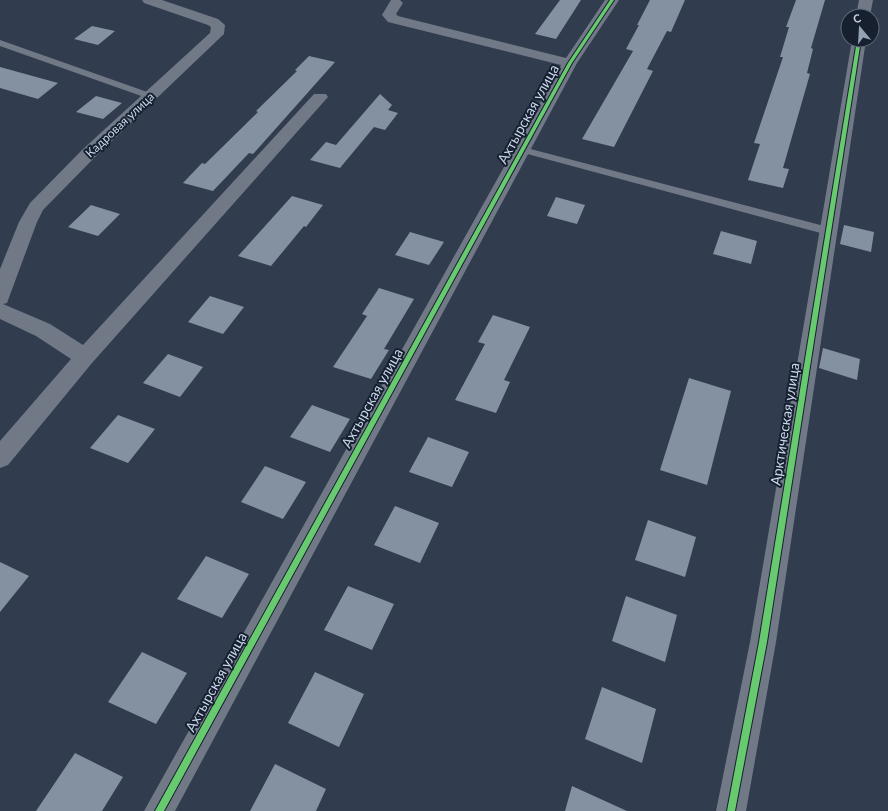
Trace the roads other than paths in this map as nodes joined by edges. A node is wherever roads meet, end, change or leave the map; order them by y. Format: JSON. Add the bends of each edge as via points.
{"nodes":[{"id":1,"x":149,"y":0,"type":"edge"},
{"id":2,"x":612,"y":0,"type":"edge"},
{"id":3,"x":396,"y":3,"type":"dead end"},
{"id":4,"x":0,"y":43,"type":"edge"},
{"id":5,"x":858,"y":48,"type":"edge"},
{"id":6,"x":570,"y":63,"type":"junction"},
{"id":7,"x":150,"y":96,"type":"junction"},
{"id":8,"x":320,"y":97,"type":"dead end"},
{"id":9,"x":523,"y":150,"type":"junction"},
{"id":10,"x":828,"y":231,"type":"junction"},
{"id":11,"x":0,"y":298,"type":"edge"},
{"id":12,"x":0,"y":311,"type":"edge"},
{"id":13,"x":85,"y":357,"type":"junction"},
{"id":14,"x":0,"y":458,"type":"edge"},
{"id":15,"x":159,"y":811,"type":"edge"},
{"id":16,"x":731,"y":811,"type":"edge"}],
"edges":[{"from":1,"to":7,"type":"street","name":"Кадровая улица","via":[[218,25],[217,34]]},
{"from":2,"to":6,"type":"street","name":"Ахтырская улица"},
{"from":3,"to":6,"type":"street","via":[[389,15],[393,19]]},
{"from":4,"to":7,"type":"lane"},
{"from":5,"to":10,"type":"street","name":"Арктическая улица"},
{"from":6,"to":9,"type":"street","name":"Ахтырская улица"},
{"from":7,"to":11,"type":"street","name":"Кадровая улица","via":[[88,154],[36,208],[28,222]]},
{"from":8,"to":13,"type":"street"},
{"from":9,"to":10,"type":"lane"},
{"from":9,"to":15,"type":"street","name":"Ахтырская улица"},
{"from":10,"to":16,"type":"street","name":"Арктическая улица","via":[[763,642]]},
{"from":12,"to":13,"type":"street","via":[[43,330]]},
{"from":13,"to":14,"type":"street"}]}
